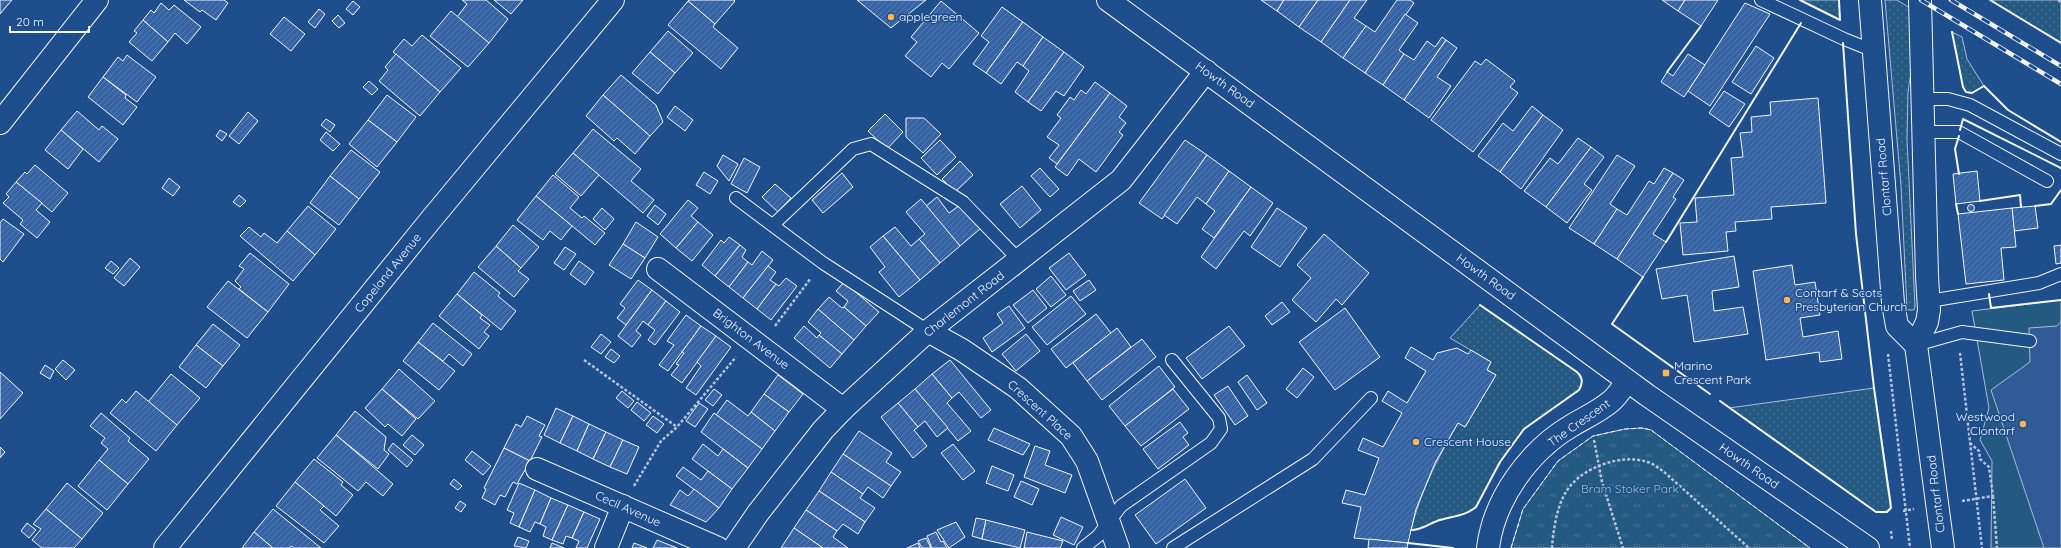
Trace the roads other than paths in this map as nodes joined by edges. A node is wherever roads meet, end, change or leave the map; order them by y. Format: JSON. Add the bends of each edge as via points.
{"nodes":[{"id":1,"x":97,"y":0,"type":"edge"},
{"id":2,"x":613,"y":0,"type":"edge"},
{"id":3,"x":1108,"y":0,"type":"edge"},
{"id":4,"x":1761,"y":0,"type":"edge"},
{"id":5,"x":1870,"y":0,"type":"edge"},
{"id":6,"x":1920,"y":0,"type":"edge"},
{"id":7,"x":1874,"y":51,"type":"junction"},
{"id":8,"x":1206,"y":72,"type":"junction"},
{"id":9,"x":1922,"y":99,"type":"junction"},
{"id":10,"x":0,"y":123,"type":"edge"},
{"id":11,"x":1923,"y":132,"type":"junction"},
{"id":12,"x":2061,"y":154,"type":"edge"},
{"id":13,"x":2047,"y":180,"type":"dead end"},
{"id":14,"x":736,"y":198,"type":"dead end"},
{"id":15,"x":773,"y":225,"type":"junction"},
{"id":16,"x":1020,"y":261,"type":"junction"},
{"id":17,"x":658,"y":269,"type":"dead end"},
{"id":18,"x":2061,"y":274,"type":"edge"},
{"id":19,"x":1929,"y":301,"type":"junction"},
{"id":20,"x":928,"y":331,"type":"junction"},
{"id":21,"x":2030,"y":341,"type":"dead end"},
{"id":22,"x":1916,"y":345,"type":"junction"},
{"id":23,"x":1172,"y":360,"type":"dead end"},
{"id":24,"x":1627,"y":381,"type":"junction"},
{"id":25,"x":1371,"y":398,"type":"dead end"},
{"id":26,"x":844,"y":409,"type":"junction"},
{"id":27,"x":537,"y":469,"type":"dead end"},
{"id":28,"x":622,"y":506,"type":"junction"},
{"id":29,"x":1108,"y":521,"type":"junction"},
{"id":30,"x":165,"y":548,"type":"edge"},
{"id":31,"x":606,"y":548,"type":"edge"},
{"id":32,"x":718,"y":548,"type":"edge"},
{"id":33,"x":734,"y":548,"type":"edge"},
{"id":34,"x":1083,"y":548,"type":"edge"},
{"id":35,"x":1118,"y":548,"type":"edge"},
{"id":36,"x":1173,"y":548,"type":"edge"},
{"id":37,"x":1488,"y":548,"type":"edge"},
{"id":38,"x":1868,"y":548,"type":"edge"},
{"id":39,"x":1942,"y":548,"type":"edge"}],
"edges":[{"from":1,"to":10,"type":"street"},
{"from":2,"to":30,"type":"street","name":"Copeland Avenue"},
{"from":3,"to":8,"type":"street","name":"Howth Road"},
{"from":4,"to":7,"type":"lane","via":[[1844,40]]},
{"from":5,"to":7,"type":"street","name":"Clontarf Road"},
{"from":6,"to":9,"type":"street"},
{"from":7,"to":22,"type":"street","name":"Clontarf Road","via":[[1893,303],[1897,326]]},
{"from":8,"to":16,"type":"street","name":"Charlemont Road","via":[[1121,180]]},
{"from":8,"to":24,"type":"street","name":"Howth Road"},
{"from":9,"to":11,"type":"street"},
{"from":9,"to":12,"type":"lane","via":[[1948,99],[1970,105]]},
{"from":11,"to":13,"type":"lane","via":[[1959,132]]},
{"from":11,"to":19,"type":"street"},
{"from":14,"to":15,"type":"lane"},
{"from":15,"to":16,"type":"lane","via":[[853,149],[871,144],[963,202]]},
{"from":15,"to":20,"type":"lane","via":[[822,263]]},
{"from":16,"to":20,"type":"street","name":"Charlemont Road"},
{"from":17,"to":26,"type":"street","name":"Brighton Avenue"},
{"from":18,"to":19,"type":"lane","via":[[2039,283]]},
{"from":19,"to":22,"type":"street","via":[[1927,322]]},
{"from":20,"to":26,"type":"street","name":"Charlemont Road"},
{"from":20,"to":29,"type":"street","name":"Crescent Place","via":[[962,350],[1018,388],[1071,436],[1087,461]]},
{"from":21,"to":22,"type":"lane","via":[[1962,332]]},
{"from":22,"to":39,"type":"street","name":"Clontarf Road"},
{"from":23,"to":29,"type":"lane","via":[[1219,418],[1221,429],[1212,443],[1121,506]]},
{"from":24,"to":37,"type":"street","name":"The Crescent","via":[[1611,402],[1590,417],[1571,426],[1539,451],[1518,475],[1499,508]]},
{"from":24,"to":38,"type":"street","name":"Howth Road"},
{"from":25,"to":36,"type":"lane","via":[[1313,459]]},
{"from":26,"to":33,"type":"street","name":"Charlemont Road","via":[[823,430]]},
{"from":27,"to":28,"type":"street","name":"Cecil Avenue"},
{"from":28,"to":31,"type":"street"},
{"from":28,"to":32,"type":"street","name":"Cecil Avenue"},
{"from":29,"to":34,"type":"lane","via":[[1098,536]]},
{"from":29,"to":35,"type":"street","name":"Crescent Place"}]}
